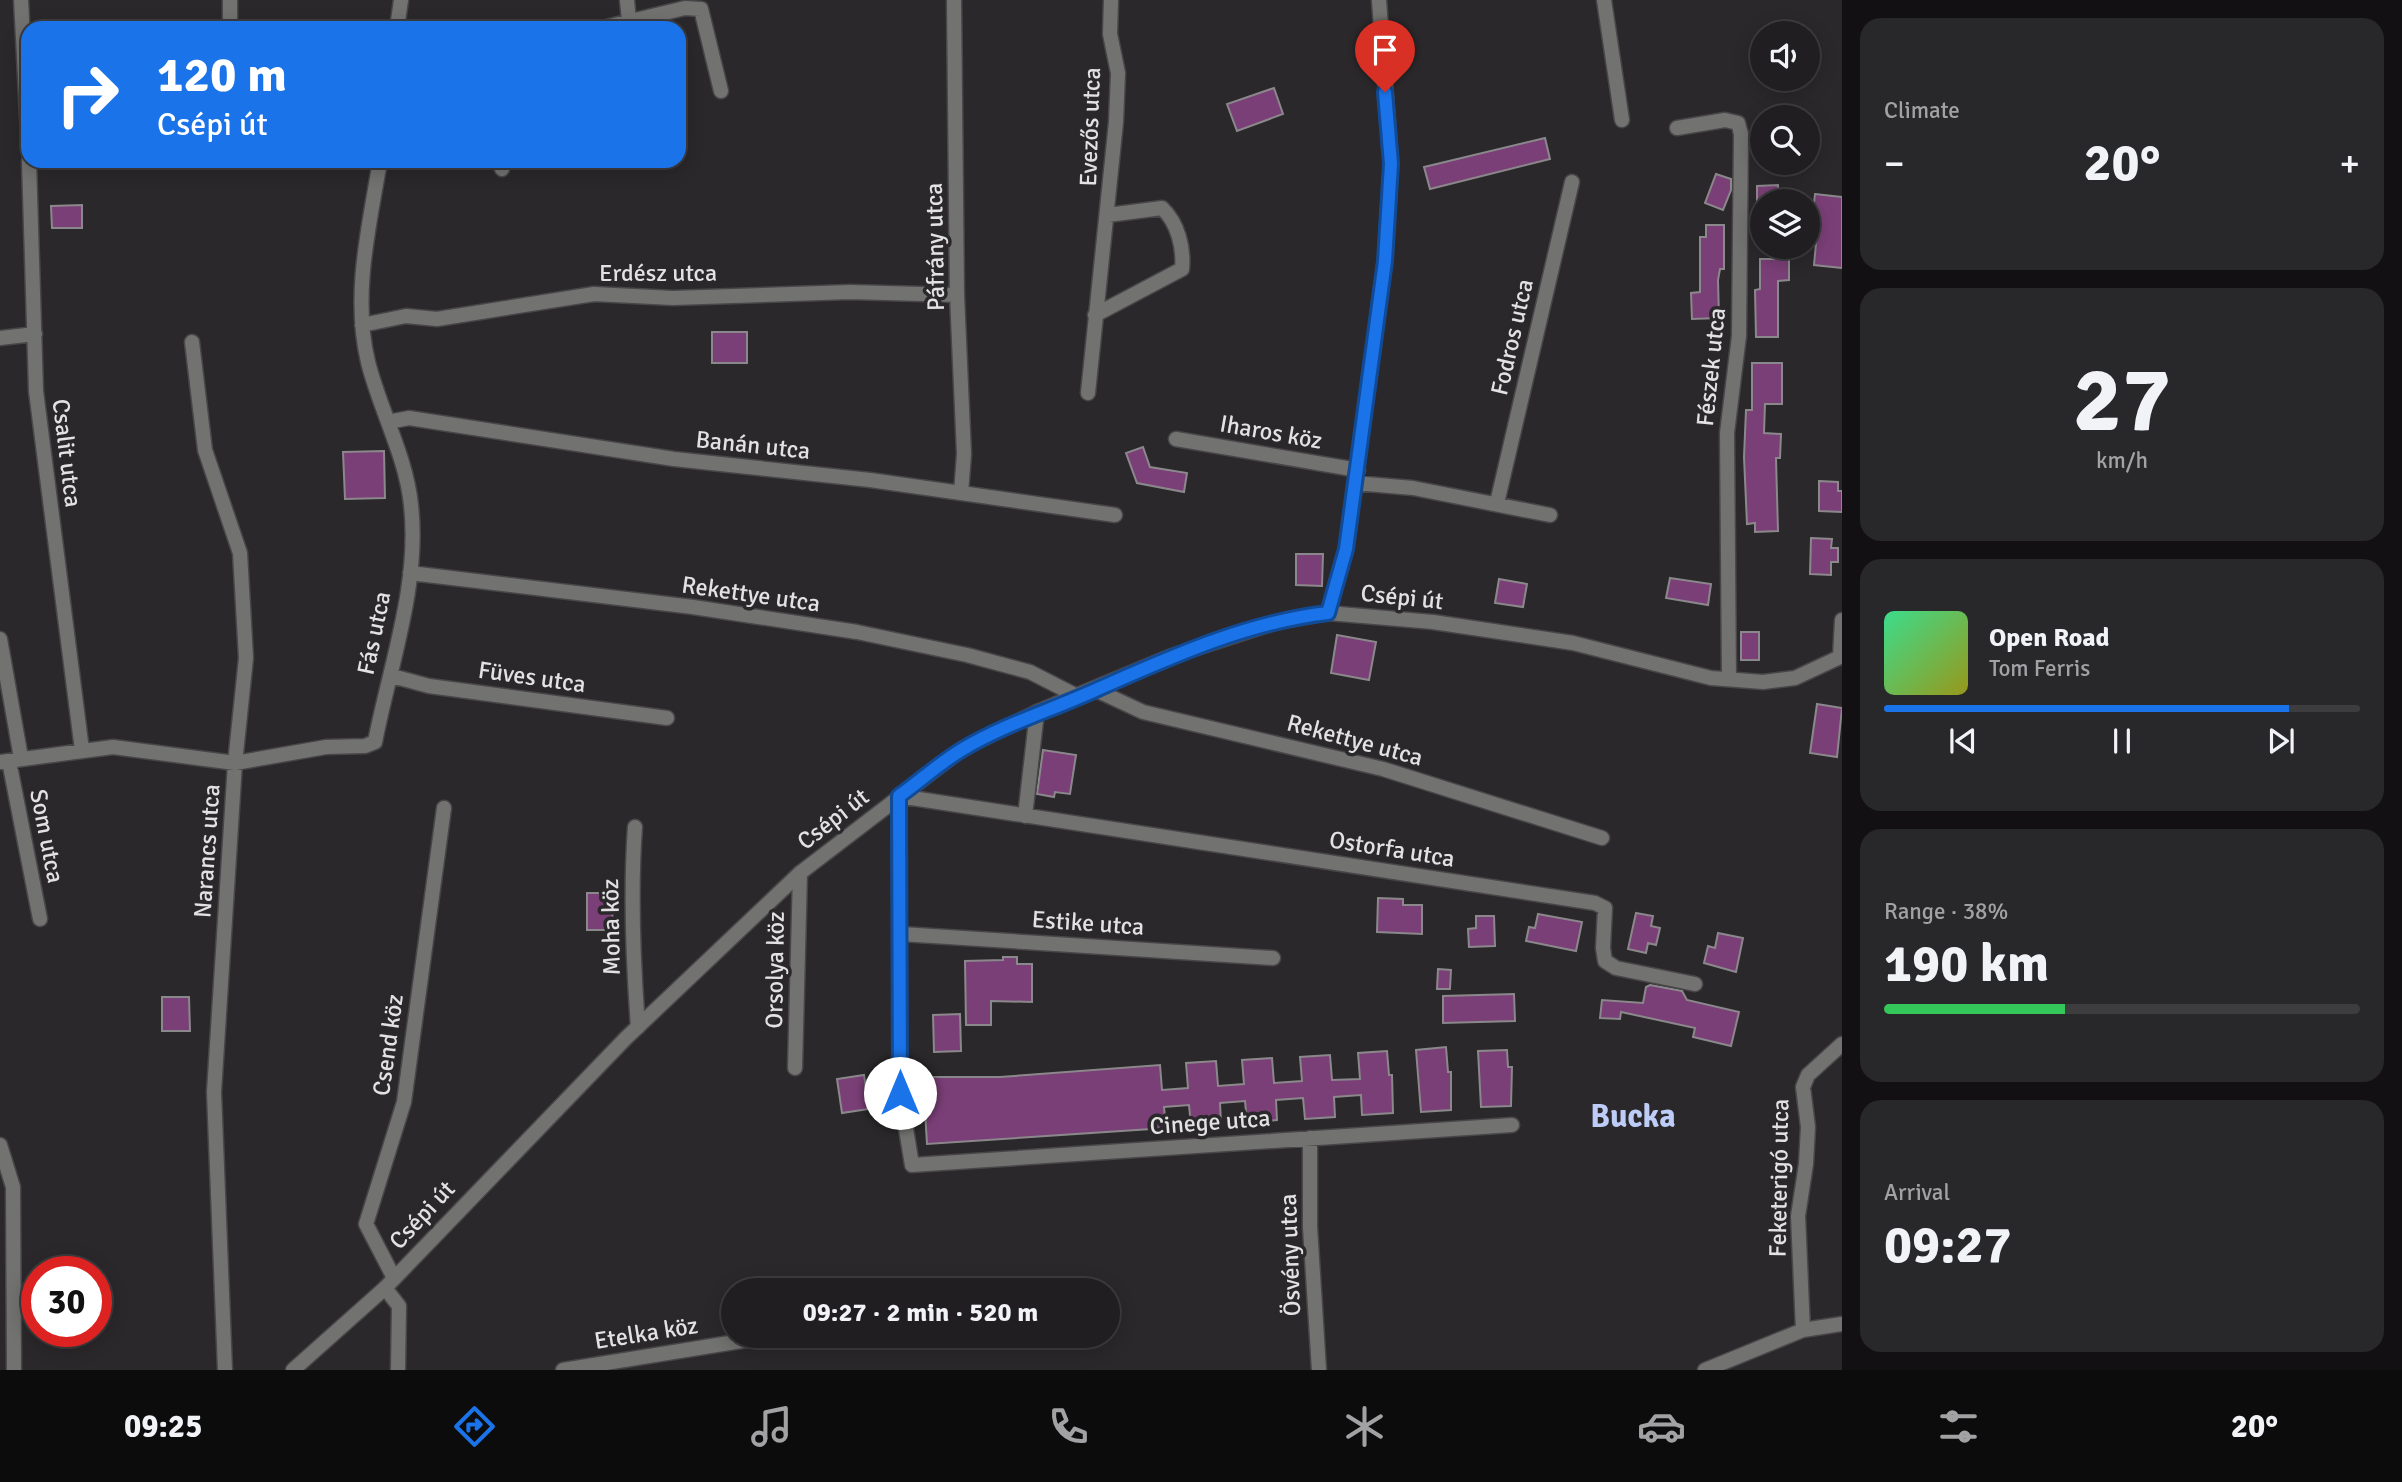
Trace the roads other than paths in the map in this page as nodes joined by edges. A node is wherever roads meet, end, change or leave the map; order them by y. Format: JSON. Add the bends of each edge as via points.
{"nodes":[{"id":1,"x":21,"y":0,"type":"edge"},
{"id":2,"x":230,"y":0,"type":"edge"},
{"id":3,"x":401,"y":0,"type":"edge"},
{"id":4,"x":627,"y":0,"type":"edge"},
{"id":5,"x":954,"y":0,"type":"edge"},
{"id":6,"x":1111,"y":0,"type":"edge"},
{"id":7,"x":1379,"y":0,"type":"edge"},
{"id":8,"x":1604,"y":0,"type":"edge"},
{"id":9,"x":22,"y":21,"type":"edge"},
{"id":10,"x":230,"y":21,"type":"edge"},
{"id":11,"x":398,"y":21,"type":"edge"},
{"id":12,"x":629,"y":21,"type":"joint"},
{"id":13,"x":721,"y":90,"type":"dead end"},
{"id":14,"x":1622,"y":120,"type":"dead end"},
{"id":15,"x":1676,"y":128,"type":"dead end"},
{"id":16,"x":29,"y":168,"type":"edge"},
{"id":17,"x":379,"y":168,"type":"edge"},
{"id":18,"x":1573,"y":182,"type":"dead end"},
{"id":19,"x":1108,"y":215,"type":"junction"},
{"id":20,"x":957,"y":295,"type":"junction"},
{"id":21,"x":1095,"y":315,"type":"junction"},
{"id":22,"x":362,"y":325,"type":"junction"},
{"id":23,"x":35,"y":334,"type":"junction"},
{"id":24,"x":0,"y":338,"type":"edge"},
{"id":25,"x":192,"y":342,"type":"dead end"},
{"id":26,"x":1088,"y":393,"type":"dead end"},
{"id":27,"x":388,"y":422,"type":"junction"},
{"id":28,"x":1176,"y":439,"type":"dead end"},
{"id":29,"x":1356,"y":476,"type":"junction"},
{"id":30,"x":961,"y":493,"type":"junction"},
{"id":31,"x":1497,"y":503,"type":"junction"},
{"id":32,"x":1115,"y":515,"type":"dead end"},
{"id":33,"x":1550,"y":515,"type":"dead end"},
{"id":34,"x":410,"y":573,"type":"junction"},
{"id":35,"x":1328,"y":613,"type":"junction"},
{"id":36,"x":1842,"y":620,"type":"edge"},
{"id":37,"x":0,"y":639,"type":"edge"},
{"id":38,"x":1841,"y":657,"type":"edge"},
{"id":39,"x":392,"y":676,"type":"junction"},
{"id":40,"x":1729,"y":679,"type":"junction"},
{"id":41,"x":1096,"y":690,"type":"junction"},
{"id":42,"x":1077,"y":696,"type":"junction"},
{"id":43,"x":1037,"y":712,"type":"junction"},
{"id":44,"x":667,"y":718,"type":"dead end"},
{"id":45,"x":82,"y":750,"type":"junction"},
{"id":46,"x":10,"y":760,"type":"edge"},
{"id":47,"x":235,"y":763,"type":"junction"},
{"id":48,"x":899,"y":796,"type":"junction"},
{"id":49,"x":444,"y":808,"type":"dead end"},
{"id":50,"x":1026,"y":816,"type":"junction"},
{"id":51,"x":635,"y":827,"type":"dead end"},
{"id":52,"x":1602,"y":838,"type":"dead end"},
{"id":53,"x":800,"y":873,"type":"junction"},
{"id":54,"x":40,"y":919,"type":"dead end"},
{"id":55,"x":901,"y":934,"type":"junction"},
{"id":56,"x":1273,"y":958,"type":"dead end"},
{"id":57,"x":1695,"y":984,"type":"dead end"},
{"id":58,"x":638,"y":1027,"type":"junction"},
{"id":59,"x":1842,"y":1044,"type":"edge"},
{"id":60,"x":795,"y":1068,"type":"dead end"},
{"id":61,"x":1512,"y":1125,"type":"dead end"},
{"id":62,"x":1310,"y":1138,"type":"junction"},
{"id":63,"x":0,"y":1145,"type":"edge"},
{"id":64,"x":389,"y":1283,"type":"junction"},
{"id":65,"x":1842,"y":1324,"type":"edge"},
{"id":66,"x":1803,"y":1329,"type":"junction"},
{"id":67,"x":721,"y":1344,"type":"edge"},
{"id":68,"x":14,"y":1370,"type":"edge"},
{"id":69,"x":225,"y":1370,"type":"edge"},
{"id":70,"x":293,"y":1370,"type":"edge"},
{"id":71,"x":398,"y":1370,"type":"edge"},
{"id":72,"x":563,"y":1370,"type":"edge"},
{"id":73,"x":1319,"y":1370,"type":"edge"},
{"id":74,"x":1705,"y":1370,"type":"edge"}],
"edges":[{"from":1,"to":9,"type":"street"},
{"from":2,"to":10,"type":"street"},
{"from":3,"to":11,"type":"street"},
{"from":4,"to":12,"type":"street"},
{"from":5,"to":20,"type":"street","name":"Páfrány utca"},
{"from":6,"to":19,"type":"street","name":"Evezős utca","via":[[1110,34],[1118,73]]},
{"from":7,"to":29,"type":"street","via":[[1391,175],[1385,261]]},
{"from":8,"to":14,"type":"street"},
{"from":12,"to":13,"type":"street","via":[[701,9]]},
{"from":15,"to":40,"type":"street","name":"Fészek utca","via":[[1725,120],[1738,122],[1741,134],[1740,323],[1727,433]]},
{"from":16,"to":23,"type":"street","name":"Csalit utca"},
{"from":17,"to":22,"type":"street","name":"Fás utca","via":[[361,277]]},
{"from":18,"to":31,"type":"street","name":"Fodros utca"},
{"from":19,"to":21,"type":"street","name":"Evezős utca"},
{"from":19,"to":21,"type":"street","name":"Evezős utca","via":[[1162,208],[1173,219],[1182,269]]},
{"from":20,"to":22,"type":"street","name":"Erdész utca","via":[[850,292],[673,298],[594,294],[437,319],[406,316]]},
{"from":20,"to":30,"type":"street","name":"Páfrány utca","via":[[964,454]]},
{"from":21,"to":26,"type":"street","name":"Evezős utca"},
{"from":22,"to":27,"type":"street","name":"Fás utca","via":[[368,362]]},
{"from":23,"to":24,"type":"street"},
{"from":23,"to":45,"type":"street","name":"Csalit utca","via":[[36,391]]},
{"from":25,"to":47,"type":"street","name":"Narancs utca","via":[[205,450],[240,553],[246,659]]},
{"from":27,"to":30,"type":"street","name":"Banán utca","via":[[409,418],[674,459]]},
{"from":27,"to":34,"type":"street","name":"Fás utca","via":[[411,506]]},
{"from":28,"to":29,"type":"street","name":"Iharos köz"},
{"from":29,"to":31,"type":"street"},
{"from":29,"to":35,"type":"street","via":[[1346,549]]},
{"from":30,"to":32,"type":"street","name":"Banán utca"},
{"from":31,"to":33,"type":"street"},
{"from":34,"to":39,"type":"street","name":"Fás utca"},
{"from":34,"to":42,"type":"street","name":"Rekettye utca","via":[[857,632],[1030,672]]},
{"from":35,"to":40,"type":"street","name":"Csépi út","via":[[1433,622],[1573,643]]},
{"from":35,"to":41,"type":"street","name":"Csépi út","via":[[1277,622],[1181,653]]},
{"from":36,"to":38,"type":"street"},
{"from":37,"to":46,"type":"street","name":"Som utca"},
{"from":38,"to":40,"type":"street","name":"Csépi út","via":[[1795,678],[1763,682]]},
{"from":39,"to":44,"type":"street","name":"Füves utca","via":[[429,687]]},
{"from":39,"to":47,"type":"street","name":"Fás utca","via":[[384,693],[375,742]]},
{"from":41,"to":42,"type":"street","name":"Csépi út"},
{"from":41,"to":52,"type":"street","name":"Rekettye utca","via":[[1143,712],[1383,769]]},
{"from":42,"to":43,"type":"street","name":"Csépi út"},
{"from":43,"to":48,"type":"street","name":"Csépi út","via":[[962,749]]},
{"from":43,"to":50,"type":"street"},
{"from":45,"to":46,"type":"street","name":"Fás utca"},
{"from":45,"to":47,"type":"street","name":"Fás utca","via":[[113,747]]},
{"from":46,"to":54,"type":"street","name":"Som utca"},
{"from":47,"to":69,"type":"street","name":"Narancs utca","via":[[214,1092]]},
{"from":48,"to":50,"type":"street","name":"Ostorfa utca"},
{"from":48,"to":53,"type":"street","name":"Csépi út"},
{"from":48,"to":55,"type":"street"},
{"from":49,"to":64,"type":"street","name":"Csend köz","via":[[404,1102],[366,1224]]},
{"from":50,"to":57,"type":"street","name":"Ostorfa utca","via":[[1595,903],[1605,908],[1605,961],[1616,968]]},
{"from":51,"to":58,"type":"street","name":"Moha köz","via":[[632,950]]},
{"from":53,"to":58,"type":"street","name":"Csépi út"},
{"from":53,"to":60,"type":"street","name":"Orsolya köz"},
{"from":55,"to":56,"type":"street","name":"Estike utca"},
{"from":55,"to":62,"type":"street","name":"Cinege utca","via":[[900,1093],[912,1165]]},
{"from":58,"to":64,"type":"street","name":"Csépi út"},
{"from":59,"to":66,"type":"street","name":"Feketerigó utca","via":[[1808,1075],[1803,1087],[1808,1127],[1798,1216]]},
{"from":61,"to":62,"type":"street","name":"Cinege utca"},
{"from":62,"to":73,"type":"street","name":"Ösvény utca"},
{"from":63,"to":68,"type":"street","via":[[13,1187]]},
{"from":64,"to":70,"type":"street","name":"Csépi út"},
{"from":64,"to":71,"type":"street","name":"Csend köz","via":[[399,1306]]},
{"from":65,"to":66,"type":"street"},
{"from":66,"to":74,"type":"street"},
{"from":67,"to":72,"type":"street","name":"Etelka köz"}]}
